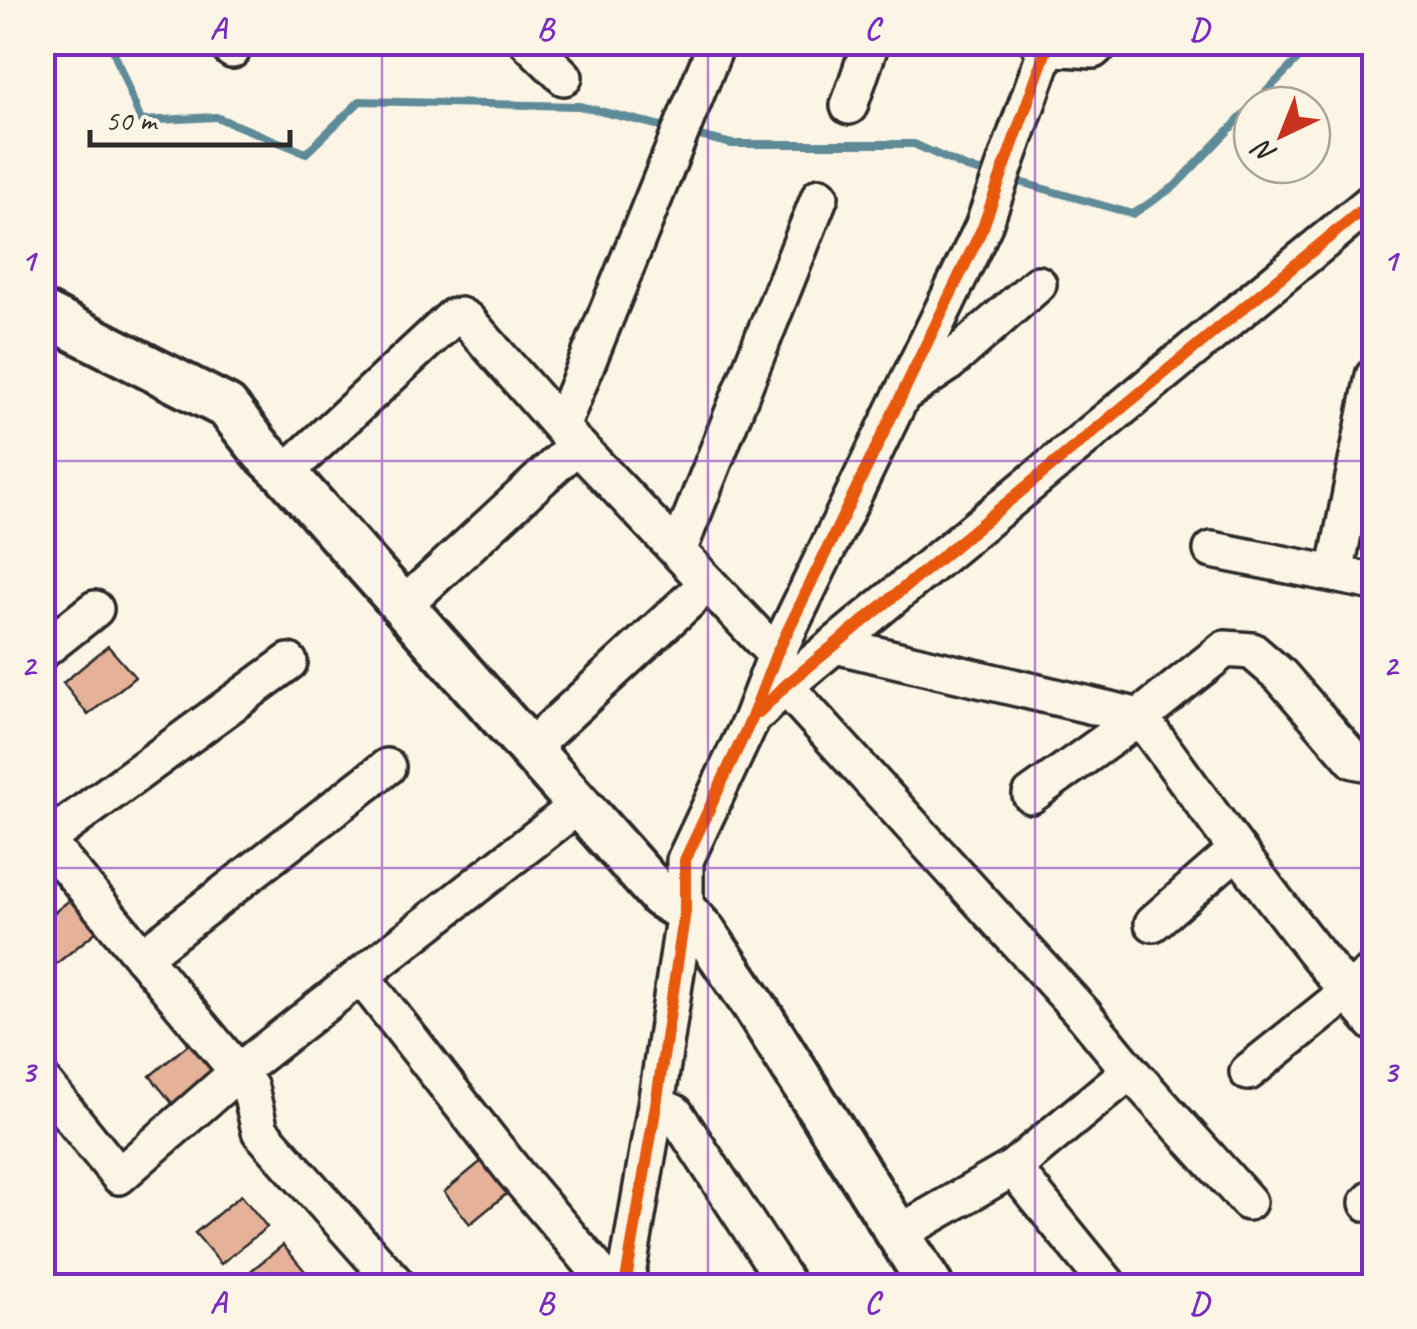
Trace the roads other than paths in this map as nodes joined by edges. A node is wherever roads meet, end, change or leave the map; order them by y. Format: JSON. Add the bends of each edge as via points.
{"nodes":[{"id":1,"x":528,"y":42,"type":"edge"},
{"id":2,"x":717,"y":42,"type":"edge"},
{"id":3,"x":871,"y":42,"type":"edge"},
{"id":4,"x":1102,"y":42,"type":"edge"},
{"id":5,"x":1045,"y":44,"type":"edge"},
{"id":6,"x":564,"y":77,"type":"dead end"},
{"id":7,"x":849,"y":106,"type":"dead end"},
{"id":8,"x":820,"y":196,"type":"dead end"},
{"id":9,"x":1374,"y":200,"type":"edge"},
{"id":10,"x":1038,"y":284,"type":"dead end"},
{"id":11,"x":42,"y":312,"type":"edge"},
{"id":12,"x":1374,"y":376,"type":"edge"},
{"id":13,"x":902,"y":394,"type":"junction"},
{"id":14,"x":569,"y":436,"type":"junction"},
{"id":15,"x":285,"y":473,"type":"junction"},
{"id":16,"x":1212,"y":550,"type":"dead end"},
{"id":17,"x":678,"y":551,"type":"junction"},
{"id":18,"x":1335,"y":574,"type":"junction"},
{"id":19,"x":1374,"y":582,"type":"edge"},
{"id":20,"x":708,"y":583,"type":"junction"},
{"id":21,"x":403,"y":606,"type":"junction"},
{"id":22,"x":95,"y":609,"type":"dead end"},
{"id":23,"x":835,"y":645,"type":"junction"},
{"id":24,"x":42,"y":651,"type":"edge"},
{"id":25,"x":290,"y":662,"type":"dead end"},
{"id":26,"x":781,"y":670,"type":"junction"},
{"id":27,"x":1140,"y":717,"type":"junction"},
{"id":28,"x":530,"y":748,"type":"junction"},
{"id":29,"x":387,"y":766,"type":"dead end"},
{"id":30,"x":1368,"y":769,"type":"edge"},
{"id":31,"x":1030,"y":796,"type":"dead end"},
{"id":32,"x":580,"y":804,"type":"junction"},
{"id":33,"x":44,"y":838,"type":"edge"},
{"id":34,"x":1237,"y":850,"type":"junction"},
{"id":35,"x":685,"y":911,"type":"junction"},
{"id":36,"x":1153,"y":923,"type":"dead end"},
{"id":37,"x":142,"y":957,"type":"junction"},
{"id":38,"x":361,"y":976,"type":"junction"},
{"id":39,"x":1361,"y":981,"type":"edge"},
{"id":40,"x":1374,"y":1022,"type":"edge"},
{"id":41,"x":1130,"y":1070,"type":"junction"},
{"id":42,"x":238,"y":1072,"type":"junction"},
{"id":43,"x":1248,"y":1072,"type":"dead end"},
{"id":44,"x":42,"y":1082,"type":"edge"},
{"id":45,"x":656,"y":1104,"type":"junction"},
{"id":46,"x":1013,"y":1168,"type":"junction"},
{"id":47,"x":1248,"y":1202,"type":"dead end"},
{"id":48,"x":898,"y":1234,"type":"junction"},
{"id":49,"x":398,"y":1286,"type":"edge"},
{"id":50,"x":611,"y":1286,"type":"edge"},
{"id":51,"x":626,"y":1286,"type":"edge"},
{"id":52,"x":788,"y":1286,"type":"edge"},
{"id":53,"x":931,"y":1286,"type":"edge"},
{"id":54,"x":1109,"y":1286,"type":"edge"}],
"edges":[{"from":1,"to":6,"type":"street"},
{"from":2,"to":14,"type":"street"},
{"from":3,"to":7,"type":"street"},
{"from":4,"to":5,"type":"street","via":[[1093,50]]},
{"from":5,"to":13,"type":"street","via":[[983,227]]},
{"from":8,"to":17,"type":"street"},
{"from":9,"to":23,"type":"street"},
{"from":10,"to":13,"type":"street","via":[[946,366]]},
{"from":11,"to":15,"type":"main road","via":[[227,407]]},
{"from":12,"to":18,"type":"street"},
{"from":13,"to":26,"type":"street"},
{"from":14,"to":15,"type":"street","via":[[467,320],[453,316]]},
{"from":14,"to":17,"type":"street"},
{"from":14,"to":21,"type":"street"},
{"from":15,"to":21,"type":"main road"},
{"from":16,"to":18,"type":"street"},
{"from":17,"to":20,"type":"street"},
{"from":18,"to":19,"type":"street"},
{"from":20,"to":26,"type":"street"},
{"from":20,"to":28,"type":"street"},
{"from":21,"to":28,"type":"main road"},
{"from":22,"to":24,"type":"street"},
{"from":23,"to":26,"type":"street"},
{"from":23,"to":27,"type":"street"},
{"from":25,"to":33,"type":"street"},
{"from":26,"to":35,"type":"street","via":[[684,860]]},
{"from":26,"to":41,"type":"street"},
{"from":27,"to":30,"type":"street","via":[[1225,649],[1252,651]]},
{"from":27,"to":31,"type":"street"},
{"from":27,"to":34,"type":"street"},
{"from":28,"to":32,"type":"main road"},
{"from":29,"to":37,"type":"street"},
{"from":32,"to":35,"type":"main road","via":[[660,896]]},
{"from":32,"to":38,"type":"street"},
{"from":33,"to":37,"type":"street"},
{"from":34,"to":36,"type":"street"},
{"from":34,"to":39,"type":"street"},
{"from":35,"to":45,"type":"street"},
{"from":35,"to":48,"type":"main road","via":[[755,1007]]},
{"from":37,"to":42,"type":"street"},
{"from":38,"to":42,"type":"street"},
{"from":38,"to":50,"type":"street"},
{"from":39,"to":40,"type":"street"},
{"from":39,"to":43,"type":"street"},
{"from":41,"to":46,"type":"street"},
{"from":41,"to":47,"type":"street"},
{"from":42,"to":44,"type":"street","via":[[119,1176]]},
{"from":42,"to":49,"type":"street","via":[[250,1088],[260,1132]]},
{"from":45,"to":51,"type":"street"},
{"from":45,"to":52,"type":"street","via":[[675,1113]]},
{"from":46,"to":48,"type":"street"},
{"from":46,"to":54,"type":"street"},
{"from":48,"to":53,"type":"main road"}]}
